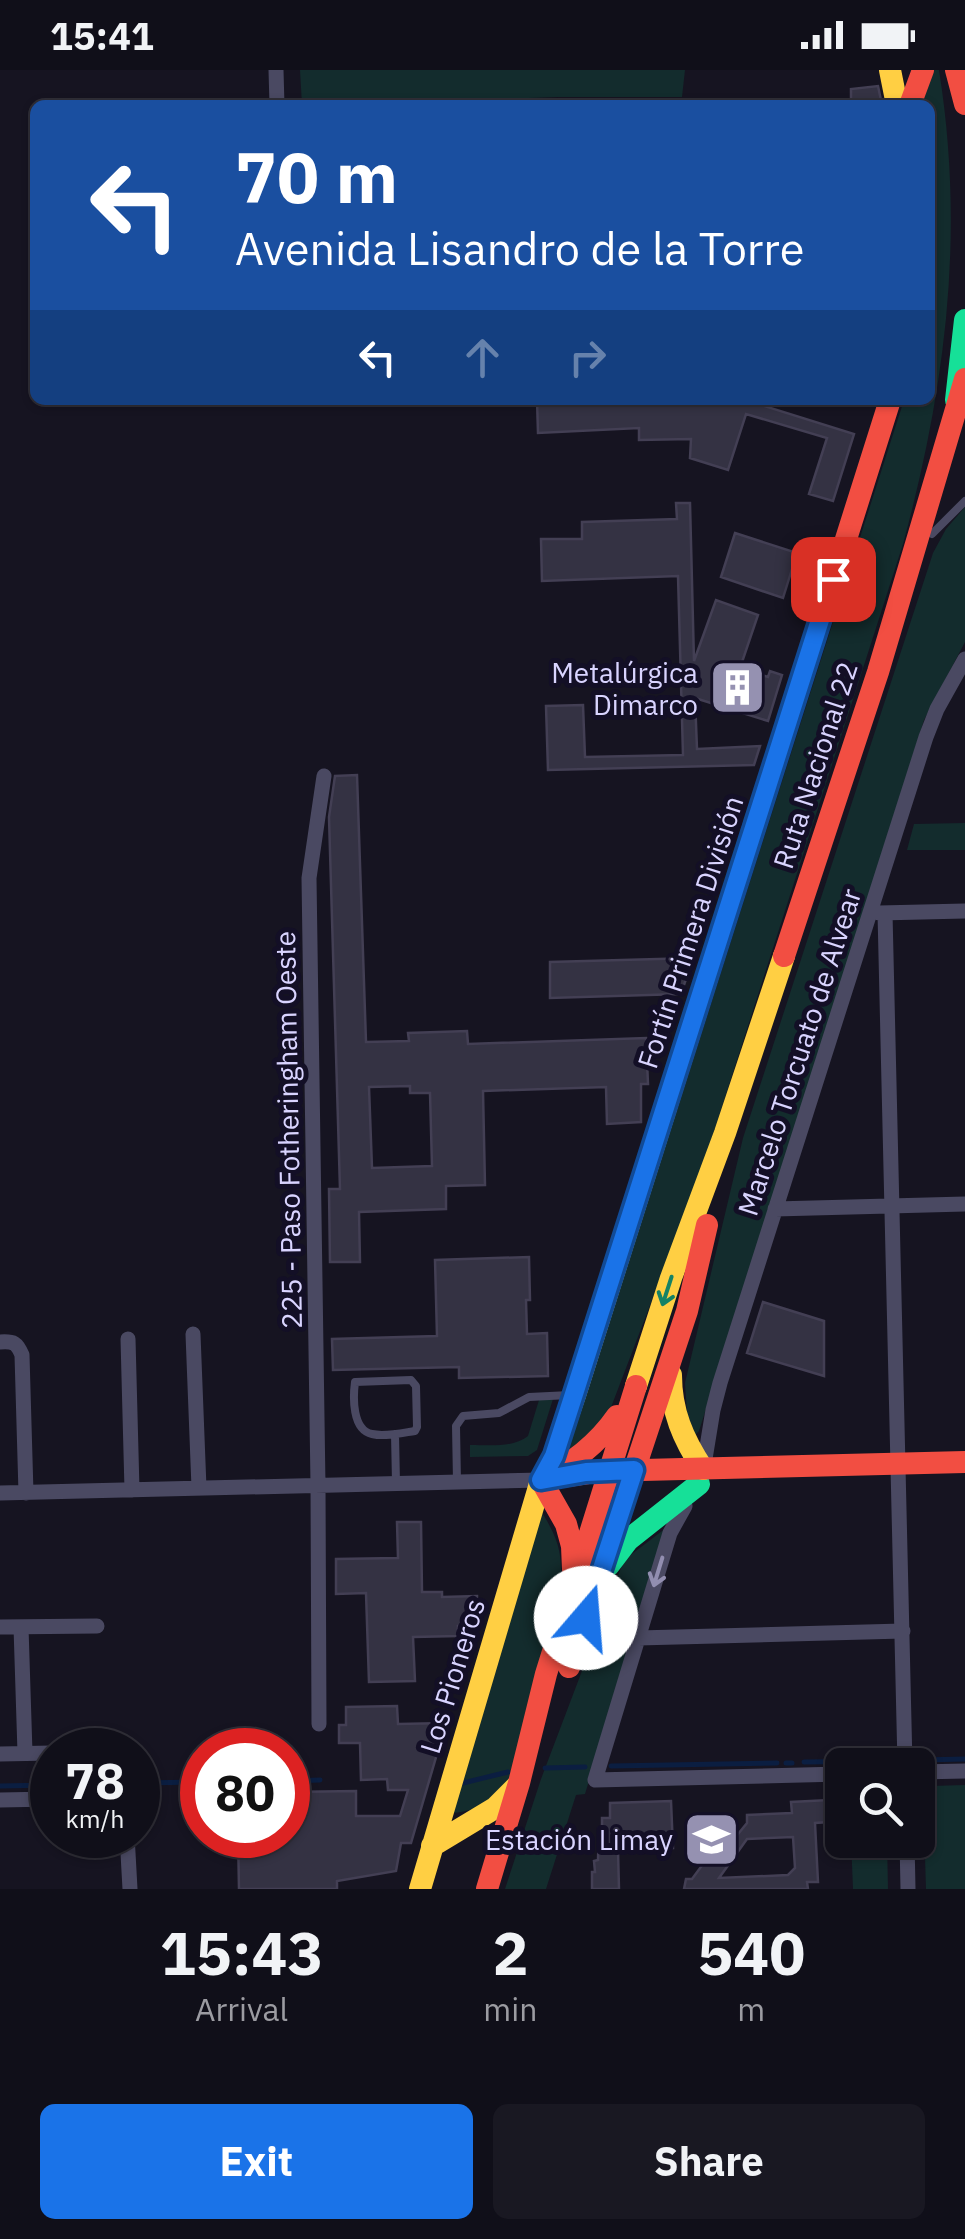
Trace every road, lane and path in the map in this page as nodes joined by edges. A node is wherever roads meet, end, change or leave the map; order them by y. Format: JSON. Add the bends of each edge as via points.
{"nodes":[{"id":1,"x":276,"y":70,"type":"edge"},
{"id":2,"x":890,"y":70,"type":"edge"},
{"id":3,"x":924,"y":70,"type":"edge"},
{"id":4,"x":956,"y":70,"type":"edge"},
{"id":5,"x":277,"y":100,"type":"edge"},
{"id":6,"x":896,"y":100,"type":"edge"},
{"id":7,"x":912,"y":100,"type":"edge"},
{"id":8,"x":965,"y":103,"type":"edge"},
{"id":9,"x":965,"y":320,"type":"edge"},
{"id":10,"x":965,"y":379,"type":"edge"},
{"id":11,"x":888,"y":405,"type":"edge"},
{"id":12,"x":954,"y":413,"type":"junction"},
{"id":13,"x":965,"y":500,"type":"edge"},
{"id":14,"x":910,"y":567,"type":"junction"},
{"id":15,"x":965,"y":659,"type":"edge"},
{"id":16,"x":324,"y":776,"type":"dead end"},
{"id":17,"x":965,"y":911,"type":"edge"},
{"id":18,"x":878,"y":913,"type":"junction"},
{"id":19,"x":854,"y":964,"type":"junction"},
{"id":20,"x":886,"y":971,"type":"junction"},
{"id":21,"x":725,"y":1134,"type":"junction"},
{"id":22,"x":965,"y":1204,"type":"edge"},
{"id":23,"x":892,"y":1205,"type":"junction"},
{"id":24,"x":776,"y":1209,"type":"junction"},
{"id":25,"x":193,"y":1334,"type":"dead end"},
{"id":26,"x":128,"y":1339,"type":"dead end"},
{"id":27,"x":0,"y":1342,"type":"edge"},
{"id":28,"x":672,"y":1358,"type":"junction"},
{"id":29,"x":640,"y":1374,"type":"junction"},
{"id":30,"x":574,"y":1394,"type":"junction"},
{"id":31,"x":395,"y":1434,"type":"junction"},
{"id":32,"x":965,"y":1462,"type":"edge"},
{"id":33,"x":899,"y":1472,"type":"junction"},
{"id":34,"x":701,"y":1476,"type":"junction"},
{"id":35,"x":631,"y":1478,"type":"junction"},
{"id":36,"x":965,"y":1478,"type":"edge"},
{"id":37,"x":607,"y":1479,"type":"junction"},
{"id":38,"x":541,"y":1480,"type":"junction"},
{"id":39,"x":457,"y":1482,"type":"junction"},
{"id":40,"x":396,"y":1483,"type":"junction"},
{"id":41,"x":318,"y":1486,"type":"junction"},
{"id":42,"x":199,"y":1488,"type":"junction"},
{"id":43,"x":132,"y":1490,"type":"junction"},
{"id":44,"x":26,"y":1492,"type":"junction"},
{"id":45,"x":0,"y":1493,"type":"edge"},
{"id":46,"x":585,"y":1586,"type":"junction"},
{"id":47,"x":97,"y":1626,"type":"dead end"},
{"id":48,"x":0,"y":1627,"type":"edge"},
{"id":49,"x":21,"y":1627,"type":"junction"},
{"id":50,"x":902,"y":1631,"type":"junction"},
{"id":51,"x":638,"y":1638,"type":"junction"},
{"id":52,"x":319,"y":1724,"type":"dead end"},
{"id":53,"x":905,"y":1748,"type":"edge"},
{"id":54,"x":25,"y":1753,"type":"junction"},
{"id":55,"x":30,"y":1753,"type":"edge"},
{"id":56,"x":0,"y":1754,"type":"edge"},
{"id":57,"x":965,"y":1771,"type":"edge"},
{"id":58,"x":935,"y":1772,"type":"edge"},
{"id":59,"x":825,"y":1774,"type":"edge"},
{"id":60,"x":519,"y":1783,"type":"junction"},
{"id":61,"x":30,"y":1799,"type":"edge"},
{"id":62,"x":0,"y":1800,"type":"edge"},
{"id":63,"x":502,"y":1843,"type":"junction"},
{"id":64,"x":432,"y":1846,"type":"junction"},
{"id":65,"x":128,"y":1858,"type":"edge"},
{"id":66,"x":907,"y":1858,"type":"edge"},
{"id":67,"x":130,"y":1889,"type":"edge"},
{"id":68,"x":420,"y":1889,"type":"edge"},
{"id":69,"x":487,"y":1889,"type":"edge"},
{"id":70,"x":908,"y":1889,"type":"edge"}],
"edges":[{"from":1,"to":5,"type":"street"},
{"from":2,"to":6,"type":"main road"},
{"from":3,"to":7,"type":"main road"},
{"from":4,"to":8,"type":"main road"},
{"from":9,"to":12,"type":"main road","name":"Ruta Nacional 22"},
{"from":10,"to":12,"type":"main road","name":"Ruta Nacional 22"},
{"from":11,"to":30,"type":"main road","name":"Fortín Primera División"},
{"from":12,"to":14,"type":"main road","name":"Ruta Nacional 22"},
{"from":13,"to":14,"type":"lane"},
{"from":14,"to":21,"type":"main road","name":"Ruta Nacional 22"},
{"from":15,"to":18,"type":"street","name":"Marcelo Torcuato de Alvear","via":[[929,728]]},
{"from":16,"to":41,"type":"street","name":"225 - Paso Fotheringham Oeste","via":[[309,878]]},
{"from":17,"to":18,"type":"street"},
{"from":18,"to":19,"type":"street","name":"Marcelo Torcuato de Alvear"},
{"from":18,"to":20,"type":"street"},
{"from":19,"to":20,"type":"street","via":[[872,954]]},
{"from":19,"to":24,"type":"street","name":"Marcelo Torcuato de Alvear"},
{"from":20,"to":23,"type":"street"},
{"from":21,"to":28,"type":"main road","name":"Ruta Nacional 22"},
{"from":21,"to":29,"type":"main road","name":"Ruta Nacional 22","one_way":true},
{"from":22,"to":23,"type":"street"},
{"from":23,"to":24,"type":"street"},
{"from":23,"to":33,"type":"street"},
{"from":24,"to":34,"type":"street","name":"Marcelo Torcuato de Alvear","via":[[720,1383]]},
{"from":25,"to":42,"type":"street"},
{"from":26,"to":43,"type":"street"},
{"from":27,"to":44,"type":"street","via":[[18,1344],[22,1355]]},
{"from":28,"to":34,"type":"main road","via":[[674,1417]]},
{"from":28,"to":35,"type":"main road","name":"Ruta Nacional 22"},
{"from":29,"to":37,"type":"main road","name":"Ruta Nacional 22"},
{"from":29,"to":38,"type":"main road","via":[[596,1445]]},
{"from":30,"to":38,"type":"main road","name":"Fortín Primera División"},
{"from":30,"to":39,"type":"lane","via":[[529,1396],[499,1413],[460,1418]]},
{"from":31,"to":31,"type":"lane","via":[[417,1430],[414,1380],[355,1382],[360,1426],[372,1434]]},
{"from":31,"to":40,"type":"lane"},
{"from":32,"to":33,"type":"main road"},
{"from":33,"to":34,"type":"main road"},
{"from":33,"to":36,"type":"main road"},
{"from":33,"to":50,"type":"street"},
{"from":34,"to":35,"type":"main road"},
{"from":34,"to":46,"type":"main road"},
{"from":34,"to":51,"type":"street","one_way":true,"via":[[670,1533]]},
{"from":35,"to":37,"type":"main road"},
{"from":35,"to":46,"type":"main road","name":"Ruta Nacional 22"},
{"from":37,"to":38,"type":"main road","via":[[586,1472]]},
{"from":37,"to":46,"type":"main road","name":"Ruta Nacional 22"},
{"from":38,"to":39,"type":"street"},
{"from":38,"to":46,"type":"main road","via":[[570,1534]]},
{"from":38,"to":64,"type":"main road","name":"Los Pioneros"},
{"from":39,"to":40,"type":"street"},
{"from":40,"to":41,"type":"street"},
{"from":41,"to":42,"type":"street"},
{"from":41,"to":52,"type":"street","name":"225 - Paso Fotheringham Oeste"},
{"from":42,"to":43,"type":"street"},
{"from":43,"to":44,"type":"street"},
{"from":44,"to":45,"type":"street"},
{"from":46,"to":60,"type":"main road","name":"Ruta Nacional 22","via":[[546,1674]]},
{"from":46,"to":63,"type":"main road","name":"Ruta Nacional 22","via":[[552,1719]]},
{"from":47,"to":49,"type":"street"},
{"from":48,"to":49,"type":"street"},
{"from":49,"to":54,"type":"street"},
{"from":50,"to":51,"type":"street"},
{"from":50,"to":53,"type":"street"},
{"from":51,"to":59,"type":"street","via":[[595,1780]]},
{"from":54,"to":55,"type":"street"},
{"from":54,"to":56,"type":"street"},
{"from":57,"to":58,"type":"street"},
{"from":60,"to":63,"type":"main road","name":"Ruta Nacional 22"},
{"from":60,"to":64,"type":"main road","via":[[495,1808]]},
{"from":61,"to":62,"type":"street"},
{"from":63,"to":69,"type":"main road","name":"Ruta Nacional 22"},
{"from":64,"to":68,"type":"main road","name":"Los Pioneros"},
{"from":65,"to":67,"type":"street"},
{"from":66,"to":70,"type":"street"}]}
